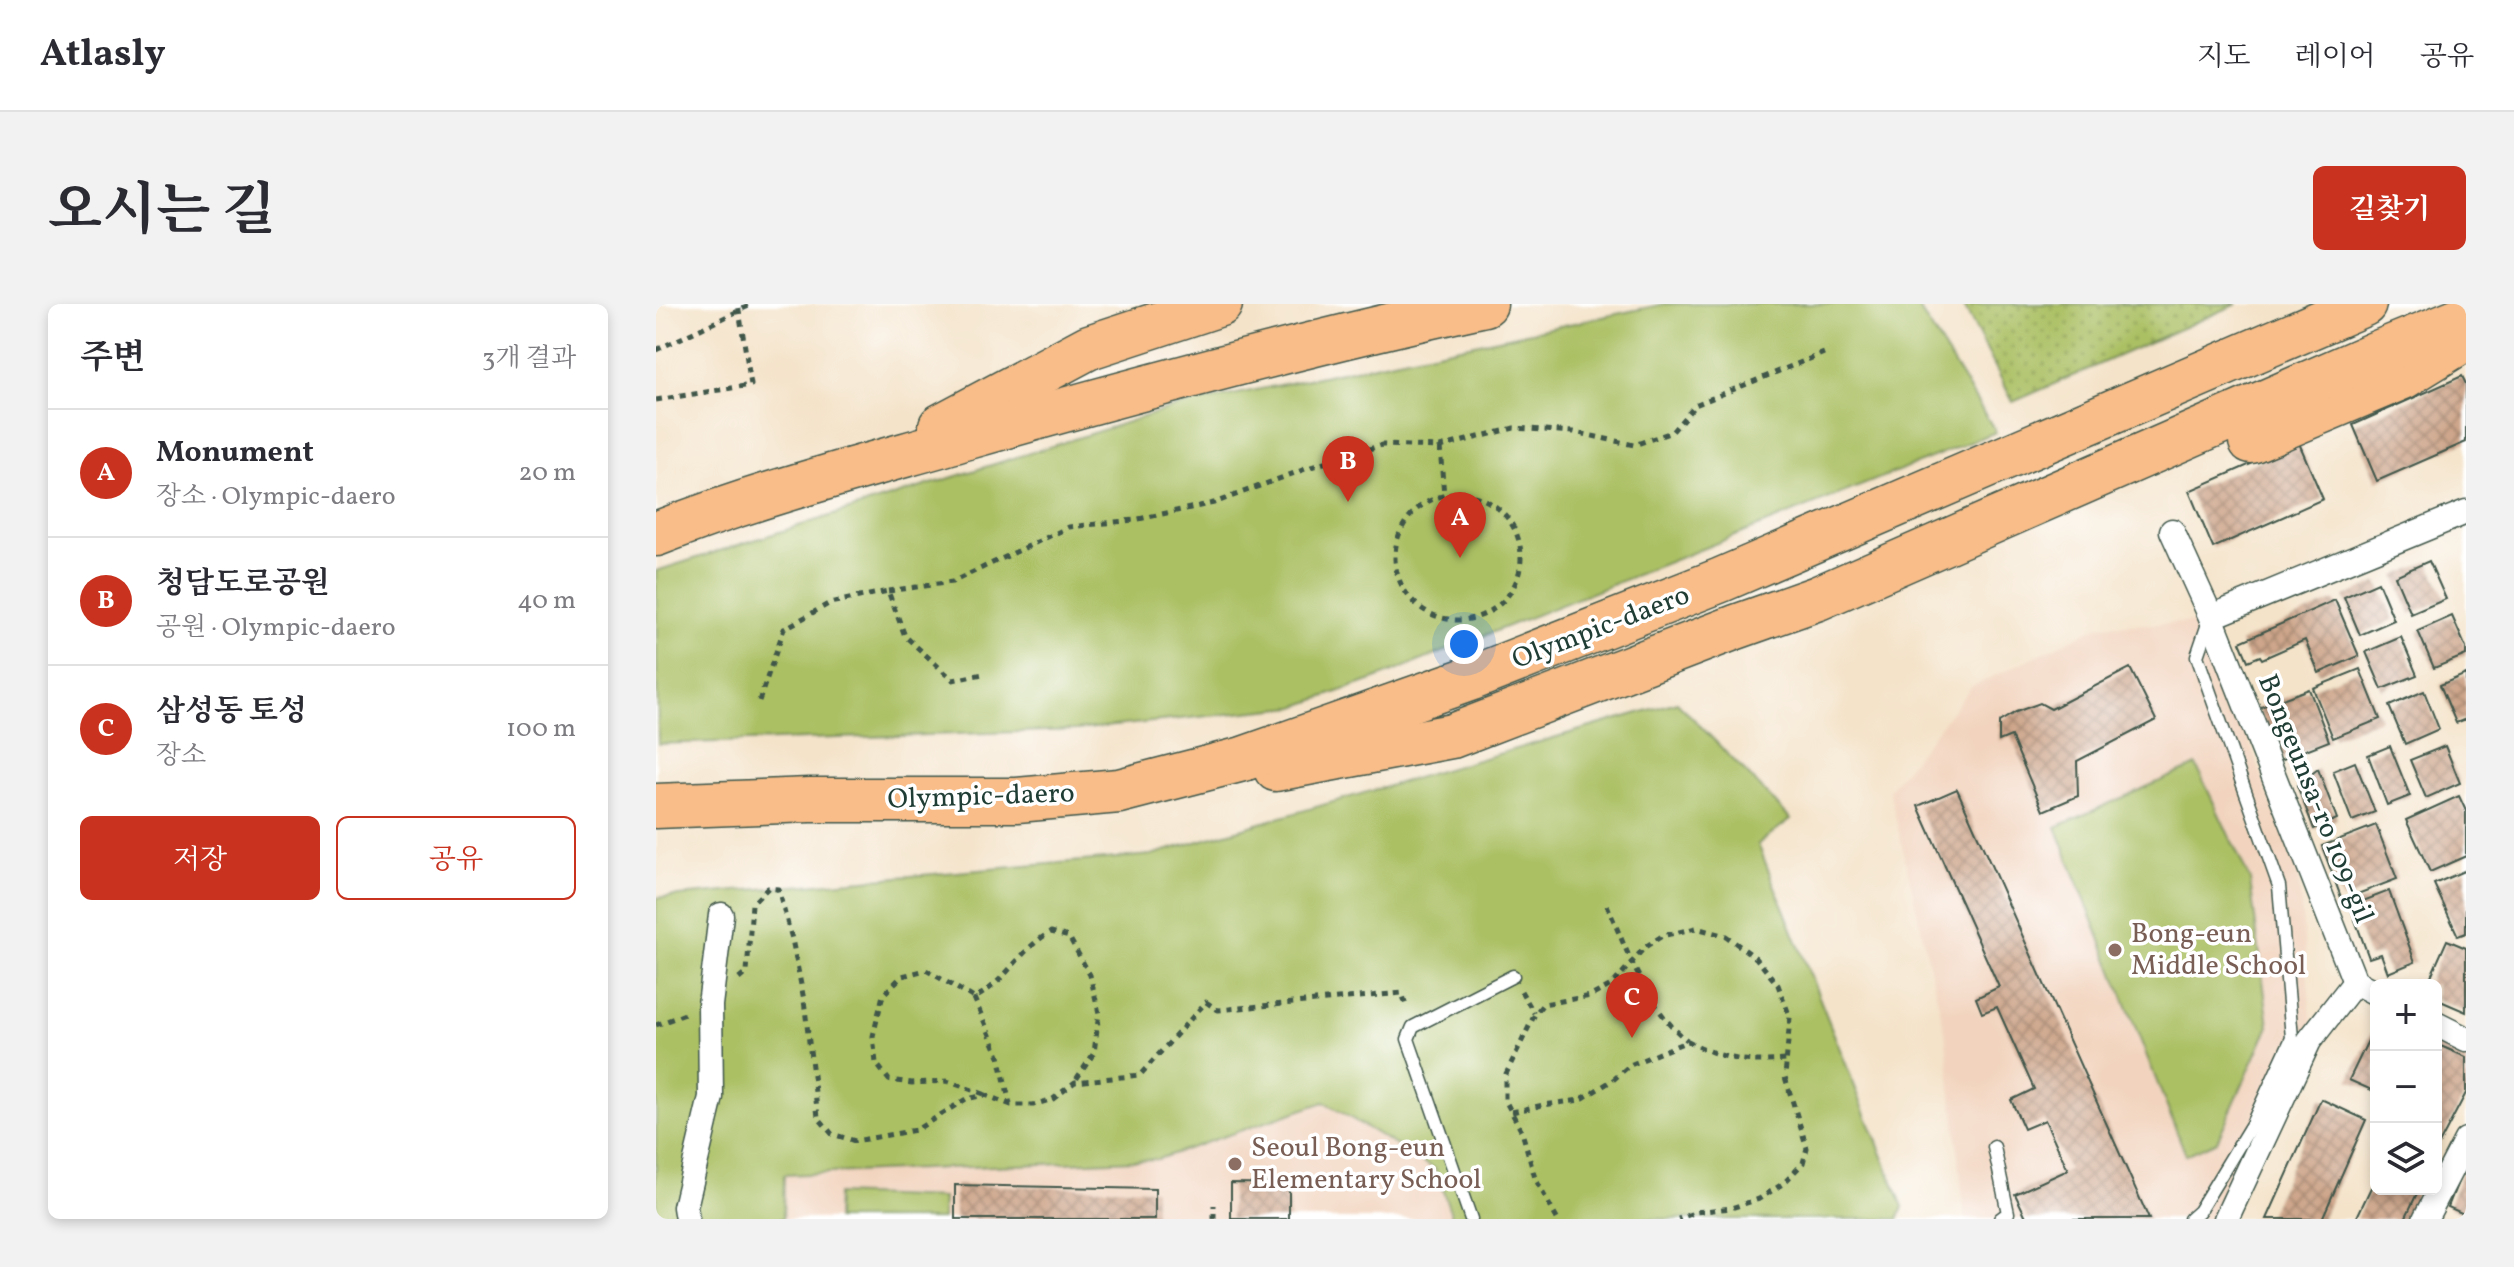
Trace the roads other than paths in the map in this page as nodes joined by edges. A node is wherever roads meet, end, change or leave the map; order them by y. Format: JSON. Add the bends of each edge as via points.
{"nodes":[{"id":1,"x":1220,"y":304,"type":"edge"},
{"id":2,"x":1485,"y":304,"type":"edge"},
{"id":3,"x":2364,"y":304,"type":"edge"},
{"id":4,"x":2466,"y":317,"type":"edge"},
{"id":5,"x":2466,"y":339,"type":"edge"},
{"id":6,"x":865,"y":466,"type":"junction"},
{"id":7,"x":2466,"y":512,"type":"edge"},
{"id":8,"x":2172,"y":531,"type":"dead end"},
{"id":9,"x":656,"y":534,"type":"edge"},
{"id":10,"x":2211,"y":617,"type":"junction"},
{"id":11,"x":1527,"y":708,"type":"junction"},
{"id":12,"x":1119,"y":791,"type":"junction"},
{"id":13,"x":656,"y":806,"type":"edge"},
{"id":14,"x":721,"y":915,"type":"dead end"},
{"id":15,"x":1513,"y":976,"type":"dead end"},
{"id":16,"x":2365,"y":987,"type":"edge"},
{"id":17,"x":2442,"y":1027,"type":"edge"},
{"id":18,"x":2466,"y":1039,"type":"edge"},
{"id":19,"x":2466,"y":1140,"type":"edge"},
{"id":20,"x":1994,"y":1147,"type":"dead end"},
{"id":21,"x":687,"y":1219,"type":"edge"},
{"id":22,"x":1471,"y":1219,"type":"edge"},
{"id":23,"x":2000,"y":1219,"type":"edge"},
{"id":24,"x":2190,"y":1219,"type":"edge"},
{"id":25,"x":2226,"y":1219,"type":"edge"},
{"id":26,"x":2425,"y":1219,"type":"edge"}],
"edges":[{"from":1,"to":6,"type":"highway","via":[[1089,347]]},
{"from":2,"to":6,"type":"highway","via":[[1249,359]]},
{"from":3,"to":12,"type":"highway","name":"Olympic-daero","via":[[1721,580],[1472,678],[1243,759]]},
{"from":4,"to":11,"type":"highway","via":[[1818,598]]},
{"from":5,"to":11,"type":"highway","via":[[2403,377],[1684,680]]},
{"from":6,"to":9,"type":"highway"},
{"from":7,"to":10,"type":"street"},
{"from":8,"to":10,"type":"street","name":"Bongeunsa-ro 109-gil"},
{"from":10,"to":16,"type":"street","name":"Bongeunsa-ro 109-gil"},
{"from":10,"to":24,"type":"lane","via":[[2197,656],[2279,886],[2292,1038],[2252,1124]]},
{"from":11,"to":12,"type":"highway","via":[[1452,736],[1316,763]]},
{"from":12,"to":13,"type":"highway","name":"Olympic-daero","via":[[1017,800]]},
{"from":14,"to":21,"type":"street","via":[[710,1005],[711,1097],[685,1207]]},
{"from":15,"to":22,"type":"lane","via":[[1413,1027],[1408,1039]]},
{"from":16,"to":25,"type":"street","via":[[2309,1041]]},
{"from":17,"to":18,"type":"street"},
{"from":19,"to":26,"type":"street"},
{"from":20,"to":23,"type":"lane","via":[[2008,1213]]}]}
